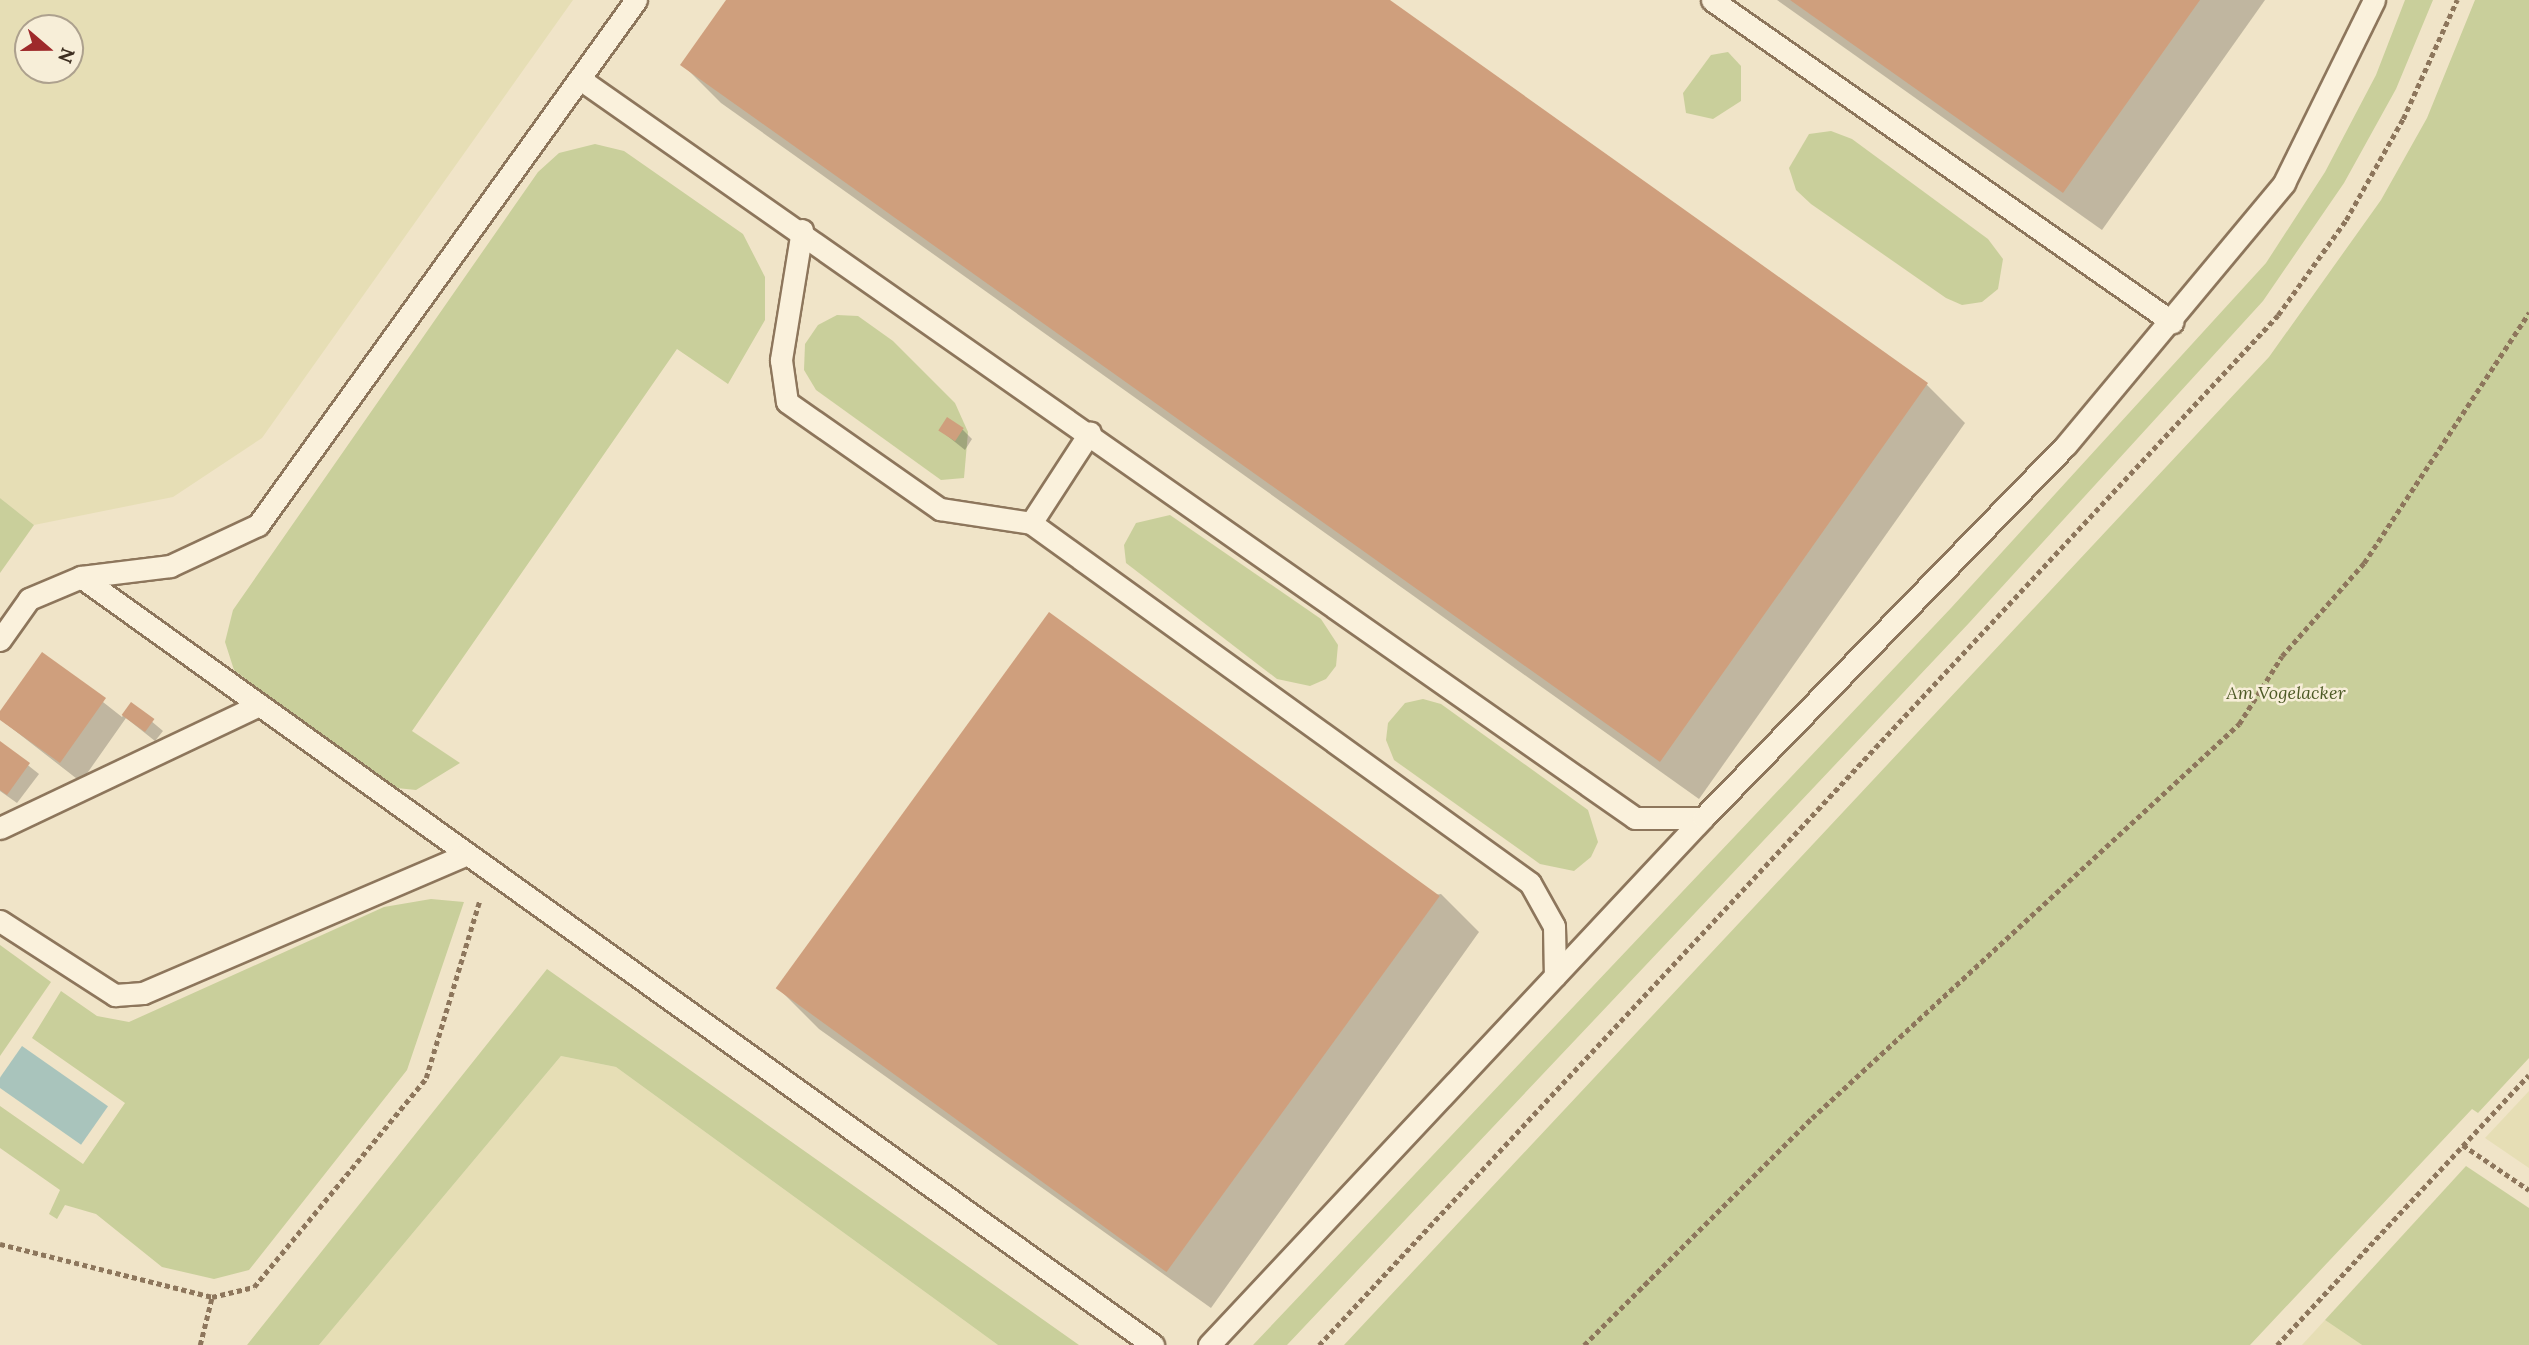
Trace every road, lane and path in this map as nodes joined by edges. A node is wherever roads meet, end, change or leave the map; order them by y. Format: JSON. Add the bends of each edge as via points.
{"nodes":[{"id":1,"x":636,"y":0,"type":"edge"},
{"id":2,"x":1712,"y":0,"type":"edge"},
{"id":3,"x":2374,"y":0,"type":"edge"},
{"id":4,"x":2457,"y":0,"type":"edge"},
{"id":5,"x":580,"y":79,"type":"junction"},
{"id":6,"x":802,"y":230,"type":"junction"},
{"id":7,"x":2529,"y":313,"type":"edge"},
{"id":8,"x":2172,"y":322,"type":"junction"},
{"id":9,"x":1090,"y":432,"type":"junction"},
{"id":10,"x":1031,"y":523,"type":"junction"},
{"id":11,"x":81,"y":577,"type":"junction"},
{"id":12,"x":0,"y":640,"type":"edge"},
{"id":13,"x":257,"y":706,"type":"junction"},
{"id":14,"x":1703,"y":818,"type":"junction"},
{"id":15,"x":0,"y":828,"type":"edge"},
{"id":16,"x":465,"y":855,"type":"junction"},
{"id":17,"x":488,"y":871,"type":"junction"},
{"id":18,"x":0,"y":921,"type":"edge"},
{"id":19,"x":1555,"y":976,"type":"junction"},
{"id":20,"x":2529,"y":1074,"type":"edge"},
{"id":21,"x":2463,"y":1145,"type":"junction"},
{"id":22,"x":2529,"y":1190,"type":"edge"},
{"id":23,"x":0,"y":1244,"type":"edge"},
{"id":24,"x":212,"y":1297,"type":"junction"},
{"id":25,"x":200,"y":1345,"type":"edge"},
{"id":26,"x":1153,"y":1345,"type":"edge"},
{"id":27,"x":1209,"y":1345,"type":"edge"},
{"id":28,"x":1319,"y":1345,"type":"edge"},
{"id":29,"x":1584,"y":1345,"type":"edge"},
{"id":30,"x":2277,"y":1345,"type":"edge"}],
"edges":[{"from":1,"to":5,"type":"lane"},
{"from":2,"to":8,"type":"lane"},
{"from":3,"to":8,"type":"lane","via":[[2284,183]]},
{"from":4,"to":28,"type":"path","via":[[2403,119],[2346,220],[2278,315]]},
{"from":5,"to":6,"type":"lane"},
{"from":5,"to":11,"type":"lane","via":[[258,525],[170,566]]},
{"from":6,"to":9,"type":"lane"},
{"from":6,"to":10,"type":"lane","via":[[781,360],[787,402],[940,509]]},
{"from":7,"to":29,"type":"path","via":[[2364,563],[2282,656],[2239,724],[1812,1118]]},
{"from":8,"to":14,"type":"lane","via":[[2066,445]]},
{"from":9,"to":10,"type":"lane"},
{"from":9,"to":14,"type":"lane","via":[[1635,818]]},
{"from":10,"to":19,"type":"lane","via":[[1530,883],[1554,926]]},
{"from":11,"to":12,"type":"lane","via":[[29,599]]},
{"from":11,"to":13,"type":"lane"},
{"from":13,"to":15,"type":"lane"},
{"from":13,"to":16,"type":"lane"},
{"from":14,"to":19,"type":"lane"},
{"from":16,"to":17,"type":"lane"},
{"from":16,"to":18,"type":"lane","via":[[143,993],[115,995]]},
{"from":17,"to":24,"type":"path","via":[[426,1078],[254,1287]]},
{"from":17,"to":26,"type":"lane"},
{"from":19,"to":27,"type":"lane"},
{"from":20,"to":21,"type":"path"},
{"from":21,"to":22,"type":"path"},
{"from":21,"to":30,"type":"path"},
{"from":23,"to":24,"type":"path"},
{"from":24,"to":25,"type":"path"}]}
